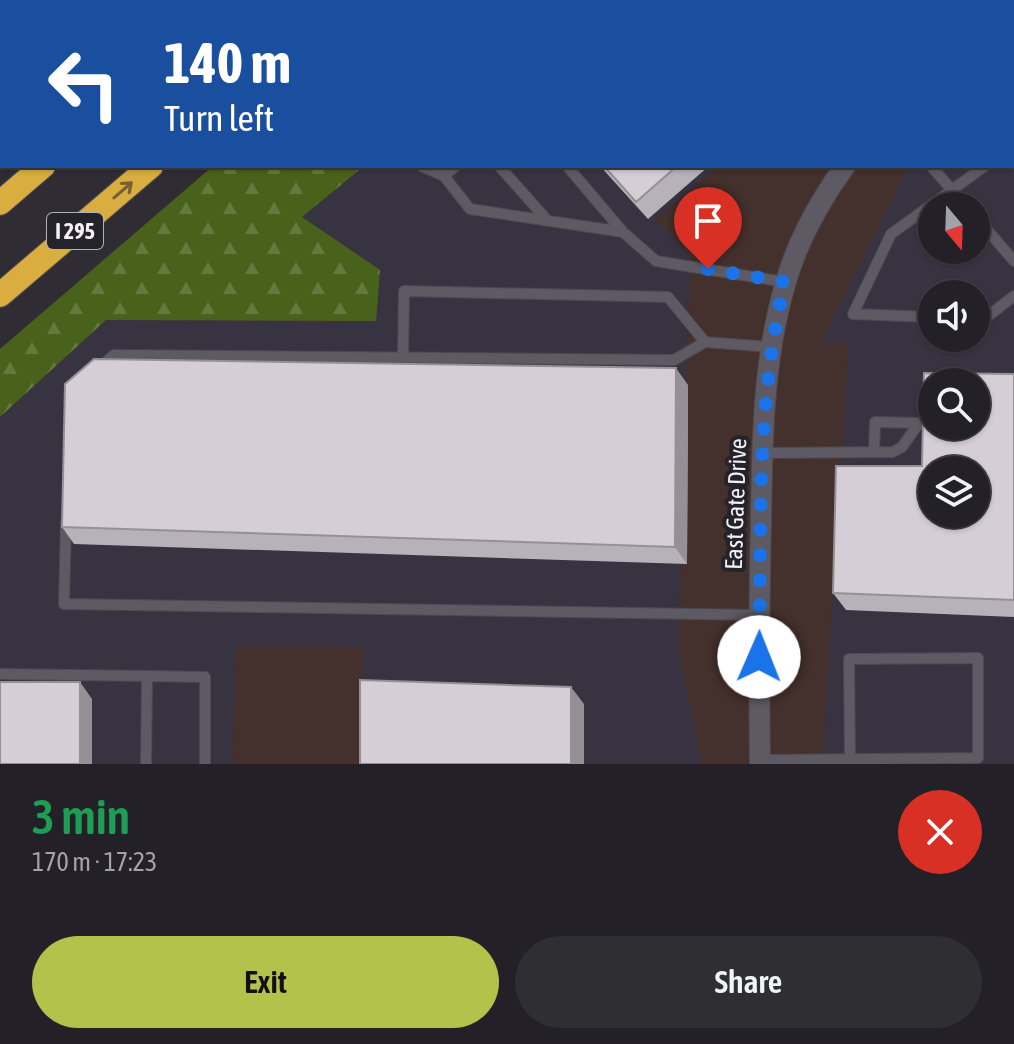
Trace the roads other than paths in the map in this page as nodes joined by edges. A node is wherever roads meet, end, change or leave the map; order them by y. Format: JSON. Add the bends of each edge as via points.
{"nodes":[{"id":1,"x":41,"y":168,"type":"edge"},
{"id":2,"x":149,"y":168,"type":"edge"},
{"id":3,"x":426,"y":168,"type":"edge"},
{"id":4,"x":454,"y":168,"type":"edge"},
{"id":5,"x":501,"y":168,"type":"edge"},
{"id":6,"x":569,"y":168,"type":"edge"},
{"id":7,"x":844,"y":168,"type":"edge"},
{"id":8,"x":933,"y":168,"type":"edge"},
{"id":9,"x":983,"y":168,"type":"edge"},
{"id":10,"x":444,"y":176,"type":"junction"},
{"id":11,"x":954,"y":191,"type":"junction"},
{"id":12,"x":0,"y":203,"type":"edge"},
{"id":13,"x":548,"y":221,"type":"junction"},
{"id":14,"x":623,"y":232,"type":"junction"},
{"id":15,"x":990,"y":233,"type":"edge"},
{"id":16,"x":1014,"y":261,"type":"edge"},
{"id":17,"x":785,"y":282,"type":"junction"},
{"id":18,"x":0,"y":295,"type":"edge"},
{"id":19,"x":1014,"y":296,"type":"edge"},
{"id":20,"x":990,"y":315,"type":"edge"},
{"id":21,"x":918,"y":316,"type":"edge"},
{"id":22,"x":705,"y":342,"type":"junction"},
{"id":23,"x":772,"y":347,"type":"junction"},
{"id":24,"x":403,"y":357,"type":"junction"},
{"id":25,"x":92,"y":374,"type":"edge"},
{"id":26,"x":874,"y":452,"type":"junction"},
{"id":27,"x":763,"y":453,"type":"junction"},
{"id":28,"x":66,"y":514,"type":"edge"},
{"id":29,"x":760,"y":615,"type":"junction"},
{"id":30,"x":0,"y":674,"type":"edge"},
{"id":31,"x":147,"y":676,"type":"junction"},
{"id":32,"x":850,"y":759,"type":"junction"},
{"id":33,"x":760,"y":762,"type":"edge"},
{"id":34,"x":146,"y":764,"type":"edge"},
{"id":35,"x":205,"y":764,"type":"edge"}],
"edges":[{"from":1,"to":12,"type":"highway"},
{"from":18,"to":2,"type":"highway","number":"I 295","one_way":true},
{"from":3,"to":10,"type":"lane"},
{"from":4,"to":10,"type":"lane"},
{"from":5,"to":13,"type":"lane"},
{"from":6,"to":14,"type":"lane"},
{"from":7,"to":17,"type":"street","name":"East Gate Drive","via":[[813,216]]},
{"from":8,"to":11,"type":"lane"},
{"from":9,"to":11,"type":"lane"},
{"from":10,"to":13,"type":"lane","via":[[470,209]]},
{"from":11,"to":21,"type":"lane","via":[[891,234],[853,314]]},
{"from":13,"to":14,"type":"lane"},
{"from":14,"to":17,"type":"lane","via":[[656,261]]},
{"from":15,"to":16,"type":"lane"},
{"from":17,"to":23,"type":"street","name":"East Gate Drive"},
{"from":19,"to":20,"type":"lane"},
{"from":22,"to":23,"type":"lane"},
{"from":22,"to":24,"type":"lane","via":[[674,360]]},
{"from":22,"to":24,"type":"lane","via":[[668,297],[404,291]]},
{"from":23,"to":27,"type":"street","name":"East Gate Drive"},
{"from":24,"to":25,"type":"lane","via":[[114,355]]},
{"from":26,"to":26,"type":"lane","via":[[902,447],[919,423],[875,422]]},
{"from":26,"to":27,"type":"lane"},
{"from":27,"to":29,"type":"street","name":"East Gate Drive"},
{"from":28,"to":29,"type":"lane","via":[[64,604]]},
{"from":29,"to":33,"type":"street","name":"East Gate Drive"},
{"from":30,"to":31,"type":"lane"},
{"from":31,"to":34,"type":"lane"},
{"from":31,"to":35,"type":"lane","via":[[205,677]]},
{"from":32,"to":32,"type":"lane","via":[[978,758],[978,658],[849,659]]},
{"from":32,"to":33,"type":"lane"}]}
